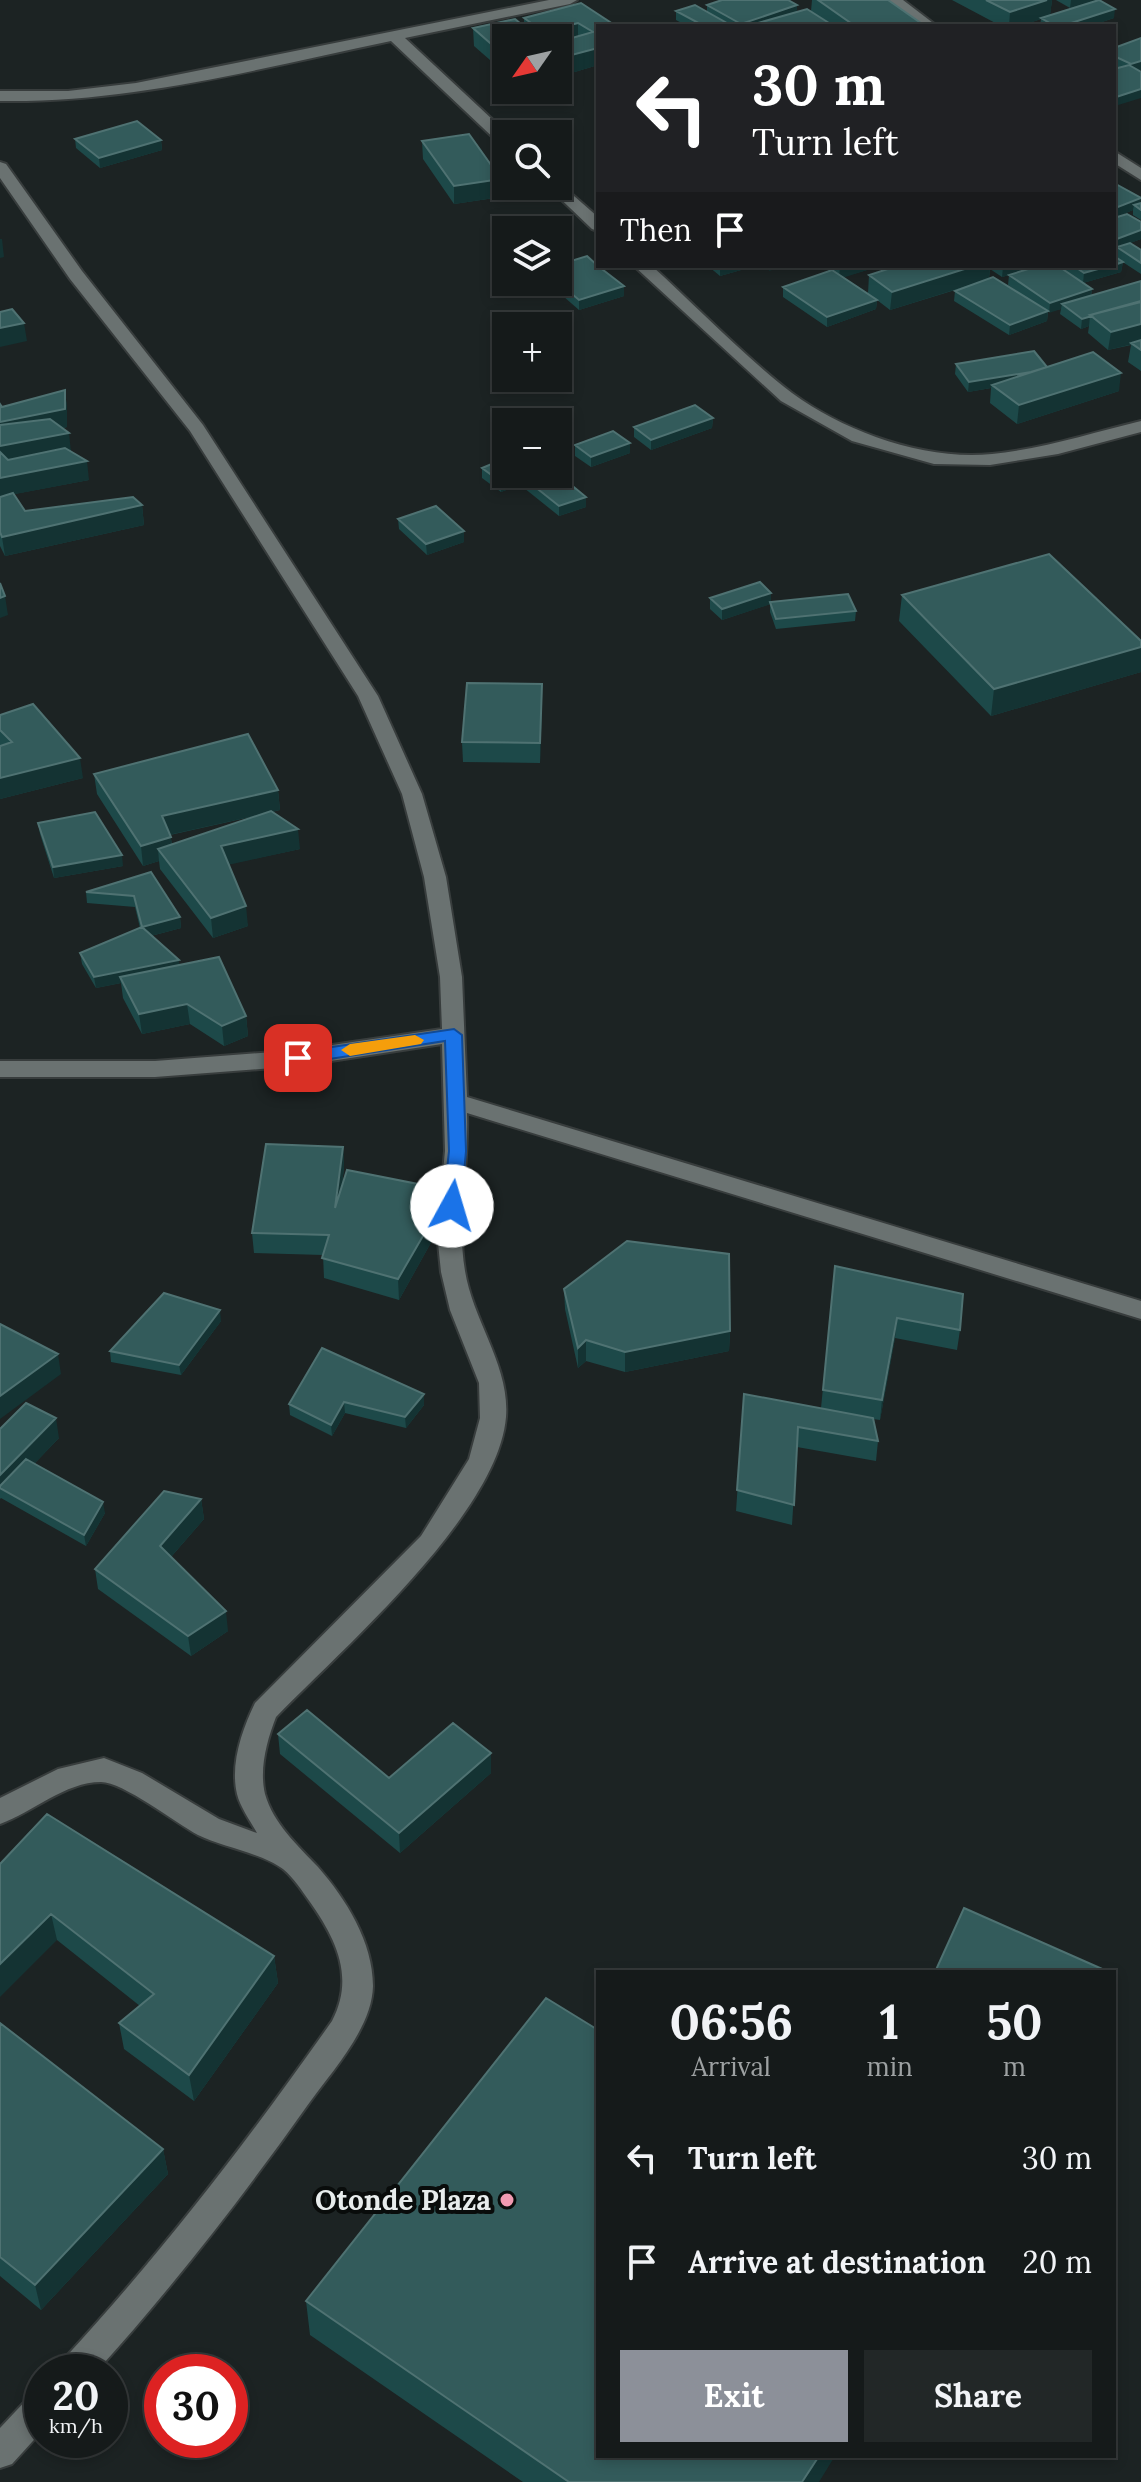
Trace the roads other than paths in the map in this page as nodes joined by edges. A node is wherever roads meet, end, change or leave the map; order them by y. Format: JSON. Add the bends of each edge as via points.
{"nodes":[{"id":1,"x":570,"y":0,"type":"edge"},
{"id":2,"x":893,"y":0,"type":"edge"},
{"id":3,"x":927,"y":24,"type":"edge"},
{"id":4,"x":394,"y":36,"type":"junction"},
{"id":5,"x":0,"y":96,"type":"edge"},
{"id":6,"x":492,"y":128,"type":"edge"},
{"id":7,"x":1116,"y":157,"type":"edge"},
{"id":8,"x":0,"y":167,"type":"edge"},
{"id":9,"x":1141,"y":175,"type":"edge"},
{"id":10,"x":570,"y":200,"type":"edge"},
{"id":11,"x":596,"y":224,"type":"edge"},
{"id":12,"x":644,"y":268,"type":"edge"},
{"id":13,"x":1141,"y":426,"type":"edge"},
{"id":14,"x":454,"y":1035,"type":"junction"},
{"id":15,"x":0,"y":1069,"type":"edge"},
{"id":16,"x":456,"y":1102,"type":"junction"},
{"id":17,"x":1141,"y":1310,"type":"edge"},
{"id":18,"x":0,"y":1812,"type":"edge"},
{"id":19,"x":293,"y":1860,"type":"junction"},
{"id":20,"x":91,"y":2354,"type":"edge"},
{"id":21,"x":24,"y":2426,"type":"edge"},
{"id":22,"x":0,"y":2452,"type":"edge"}],
"edges":[{"from":1,"to":4,"type":"street"},
{"from":2,"to":3,"type":"street"},
{"from":4,"to":5,"type":"street","via":[[101,92]]},
{"from":4,"to":6,"type":"street"},
{"from":7,"to":9,"type":"street"},
{"from":8,"to":14,"type":"street","via":[[76,275],[197,429],[368,696],[412,794],[435,877]]},
{"from":10,"to":11,"type":"street"},
{"from":12,"to":13,"type":"street","via":[[787,397],[858,437],[934,459],[990,460],[1058,449]]},
{"from":14,"to":15,"type":"street","via":[[298,1058],[155,1069]]},
{"from":14,"to":16,"type":"street"},
{"from":16,"to":17,"type":"street"},
{"from":16,"to":19,"type":"street","via":[[449,1233],[453,1272],[462,1310],[492,1383],[493,1418],[481,1461],[430,1543],[265,1711],[251,1746],[251,1794],[277,1844]]},
{"from":18,"to":19,"type":"street","via":[[68,1777],[104,1770],[209,1827]]},
{"from":19,"to":20,"type":"street","via":[[342,1924],[356,1958],[354,2009],[245,2167]]},
{"from":21,"to":22,"type":"street"}]}
